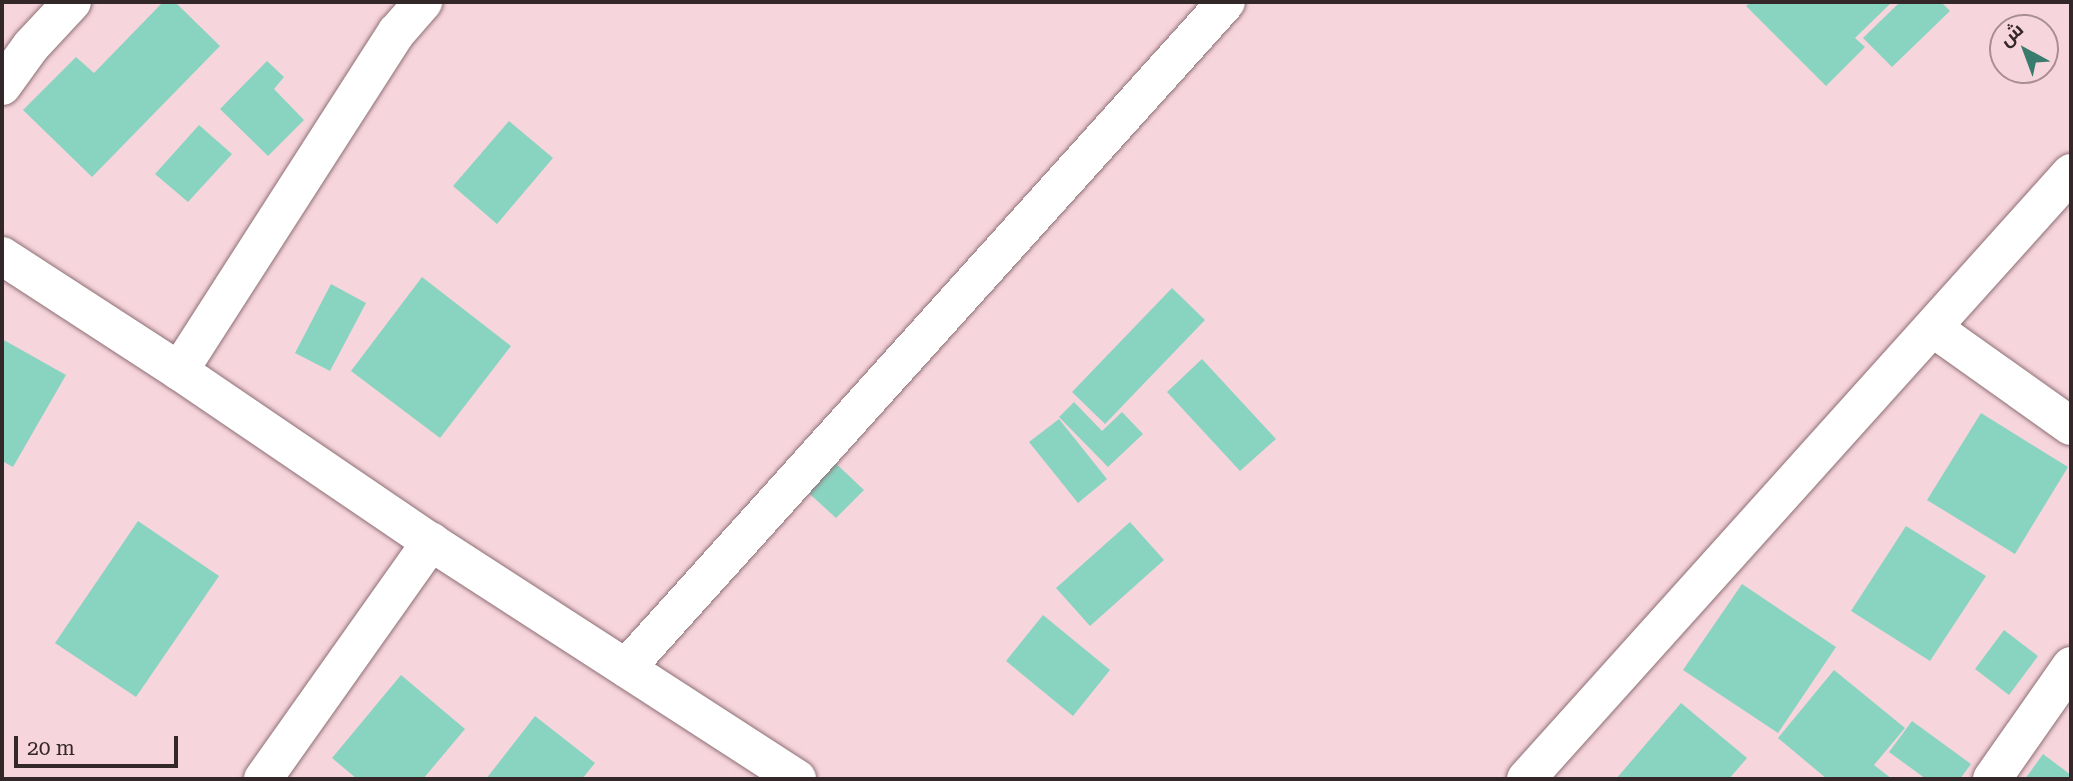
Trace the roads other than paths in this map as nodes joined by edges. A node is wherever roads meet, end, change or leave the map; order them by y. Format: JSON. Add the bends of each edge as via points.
{"nodes":[{"id":1,"x":72,"y":2,"type":"edge"},
{"id":2,"x":423,"y":2,"type":"edge"},
{"id":3,"x":1226,"y":2,"type":"edge"},
{"id":4,"x":2,"y":86,"type":"edge"},
{"id":5,"x":2071,"y":173,"type":"edge"},
{"id":6,"x":2,"y":256,"type":"edge"},
{"id":7,"x":1933,"y":328,"type":"junction"},
{"id":8,"x":179,"y":371,"type":"junction"},
{"id":9,"x":2071,"y":426,"type":"edge"},
{"id":10,"x":431,"y":542,"type":"junction"},
{"id":11,"x":2071,"y":666,"type":"edge"},
{"id":12,"x":626,"y":668,"type":"junction"},
{"id":13,"x":263,"y":779,"type":"edge"},
{"id":14,"x":797,"y":779,"type":"edge"},
{"id":15,"x":1525,"y":779,"type":"edge"},
{"id":16,"x":1992,"y":779,"type":"edge"}],
"edges":[{"from":1,"to":4,"type":"street"},
{"from":2,"to":8,"type":"street","via":[[397,32]]},
{"from":3,"to":12,"type":"street"},
{"from":5,"to":7,"type":"street"},
{"from":6,"to":8,"type":"street"},
{"from":7,"to":9,"type":"street"},
{"from":7,"to":15,"type":"street"},
{"from":8,"to":10,"type":"street"},
{"from":10,"to":12,"type":"street"},
{"from":10,"to":13,"type":"street"},
{"from":11,"to":16,"type":"street"},
{"from":12,"to":14,"type":"street"}]}
